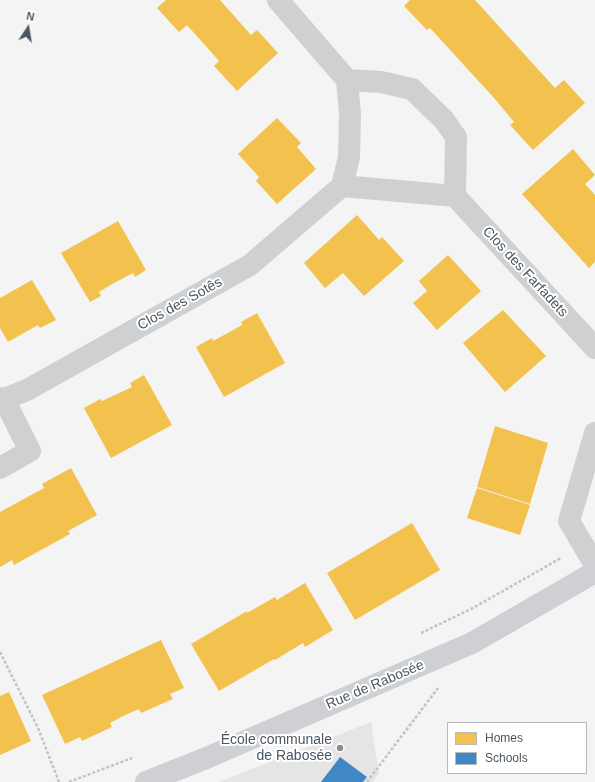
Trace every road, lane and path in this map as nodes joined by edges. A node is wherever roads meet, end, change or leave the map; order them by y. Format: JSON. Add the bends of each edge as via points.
{"nodes":[{"id":1,"x":278,"y":0,"type":"edge"},
{"id":2,"x":347,"y":80,"type":"junction"},
{"id":3,"x":342,"y":186,"type":"junction"},
{"id":4,"x":455,"y":196,"type":"junction"},
{"id":5,"x":595,"y":348,"type":"edge"},
{"id":6,"x":2,"y":399,"type":"edge"},
{"id":7,"x":595,"y":433,"type":"edge"},
{"id":8,"x":0,"y":468,"type":"edge"},
{"id":9,"x":582,"y":544,"type":"junction"},
{"id":10,"x":595,"y":565,"type":"edge"},
{"id":11,"x":595,"y":572,"type":"edge"},
{"id":12,"x":417,"y":635,"type":"dead end"},
{"id":13,"x":0,"y":652,"type":"edge"},
{"id":14,"x":439,"y":687,"type":"dead end"},
{"id":15,"x":135,"y":756,"type":"dead end"},
{"id":16,"x":59,"y":782,"type":"edge"},
{"id":17,"x":69,"y":782,"type":"edge"},
{"id":18,"x":146,"y":782,"type":"edge"},
{"id":19,"x":368,"y":782,"type":"edge"}],
"edges":[{"from":1,"to":2,"type":"street"},
{"from":2,"to":3,"type":"street","via":[[350,114],[349,157]]},
{"from":2,"to":4,"type":"street","via":[[380,82],[412,89],[444,120],[456,137]]},
{"from":3,"to":4,"type":"street"},
{"from":3,"to":6,"type":"street","name":"Clos des Sotês","via":[[250,265],[27,390]]},
{"from":4,"to":5,"type":"street","name":"Clos des Farfadets"},
{"from":6,"to":8,"type":"street","name":"Clos des Sotês","via":[[30,451]]},
{"from":7,"to":9,"type":"street","via":[[568,521]]},
{"from":9,"to":10,"type":"street"},
{"from":9,"to":12,"type":"path","via":[[473,608]]},
{"from":11,"to":18,"type":"main road","name":"Rue de Rabosée","via":[[472,643]]},
{"from":13,"to":16,"type":"path","via":[[38,728]]},
{"from":14,"to":19,"type":"path"},
{"from":15,"to":17,"type":"path"}]}
